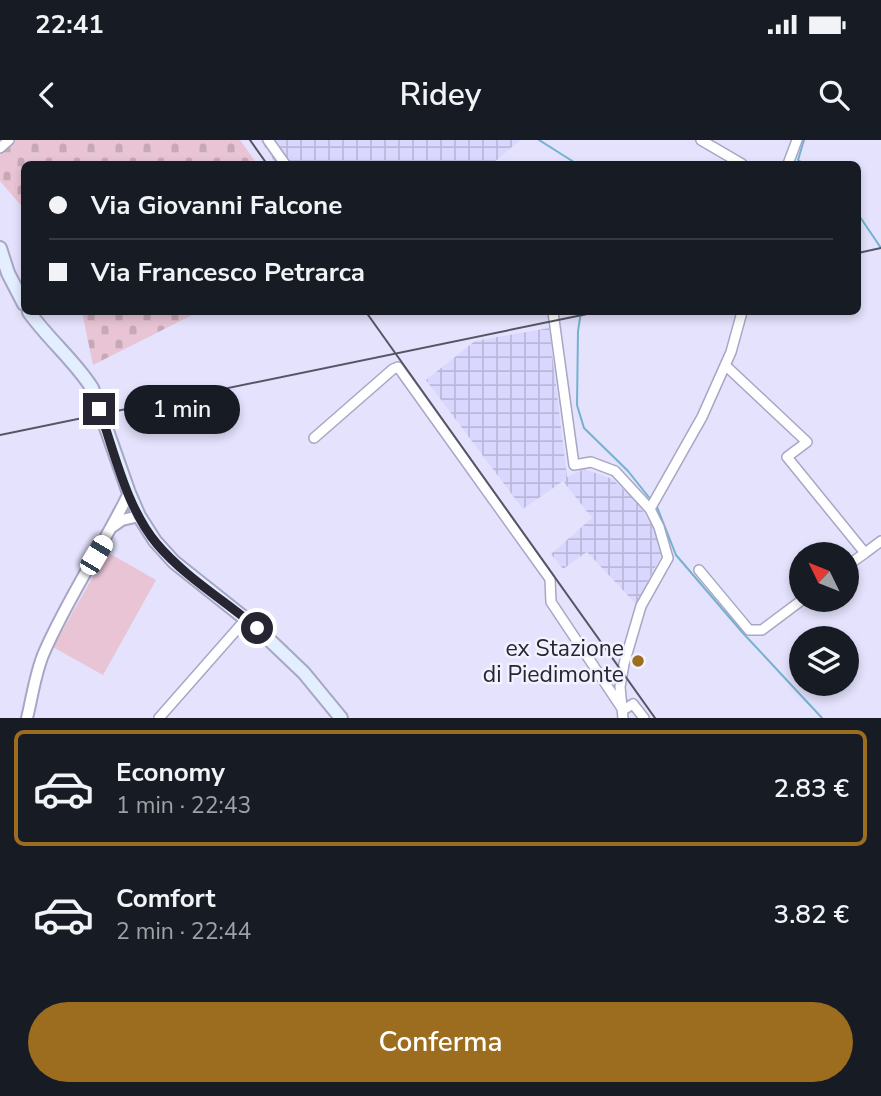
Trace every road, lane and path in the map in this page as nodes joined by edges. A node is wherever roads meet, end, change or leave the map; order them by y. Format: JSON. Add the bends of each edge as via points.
{"nodes":[{"id":1,"x":9,"y":140,"type":"edge"},
{"id":2,"x":268,"y":140,"type":"edge"},
{"id":3,"x":701,"y":140,"type":"edge"},
{"id":4,"x":797,"y":140,"type":"edge"},
{"id":5,"x":0,"y":148,"type":"edge"},
{"id":6,"x":283,"y":161,"type":"edge"},
{"id":7,"x":737,"y":161,"type":"edge"},
{"id":8,"x":789,"y":161,"type":"edge"},
{"id":9,"x":0,"y":248,"type":"edge"},
{"id":10,"x":21,"y":298,"type":"edge"},
{"id":11,"x":31,"y":315,"type":"edge"},
{"id":12,"x":553,"y":315,"type":"edge"},
{"id":13,"x":740,"y":315,"type":"edge"},
{"id":14,"x":725,"y":365,"type":"junction"},
{"id":15,"x":314,"y":438,"type":"dead end"},
{"id":16,"x":129,"y":493,"type":"junction"},
{"id":17,"x":653,"y":505,"type":"junction"},
{"id":18,"x":139,"y":516,"type":"junction"},
{"id":19,"x":112,"y":527,"type":"junction"},
{"id":20,"x":881,"y":541,"type":"edge"},
{"id":21,"x":865,"y":553,"type":"junction"},
{"id":22,"x":859,"y":557,"type":"edge"},
{"id":23,"x":699,"y":570,"type":"dead end"},
{"id":24,"x":789,"y":610,"type":"edge"},
{"id":25,"x":246,"y":619,"type":"junction"},
{"id":26,"x":623,"y":714,"type":"edge"},
{"id":27,"x":27,"y":718,"type":"edge"},
{"id":28,"x":159,"y":718,"type":"edge"},
{"id":29,"x":341,"y":718,"type":"edge"},
{"id":30,"x":644,"y":718,"type":"edge"}],
"edges":[{"from":1,"to":5,"type":"street"},
{"from":2,"to":6,"type":"street"},
{"from":3,"to":7,"type":"street"},
{"from":4,"to":8,"type":"street"},
{"from":9,"to":10,"type":"main road"},
{"from":11,"to":16,"type":"main road","via":[[92,388]]},
{"from":12,"to":17,"type":"street","via":[[573,465],[591,462],[615,471]]},
{"from":13,"to":14,"type":"street"},
{"from":14,"to":17,"type":"street"},
{"from":14,"to":21,"type":"street","via":[[807,442],[787,457]]},
{"from":15,"to":26,"type":"street","via":[[398,367],[550,579],[551,602]]},
{"from":16,"to":18,"type":"main road"},
{"from":16,"to":19,"type":"street"},
{"from":17,"to":26,"type":"street","via":[[668,558],[641,606],[624,664],[620,687]]},
{"from":18,"to":19,"type":"street"},
{"from":18,"to":25,"type":"main road","via":[[174,562]]},
{"from":19,"to":27,"type":"street","via":[[42,658]]},
{"from":20,"to":21,"type":"street"},
{"from":21,"to":22,"type":"street"},
{"from":23,"to":24,"type":"street","via":[[749,630],[762,630]]},
{"from":25,"to":28,"type":"street"},
{"from":25,"to":29,"type":"main road","via":[[304,673]]},
{"from":26,"to":30,"type":"street","via":[[633,704]]}]}
